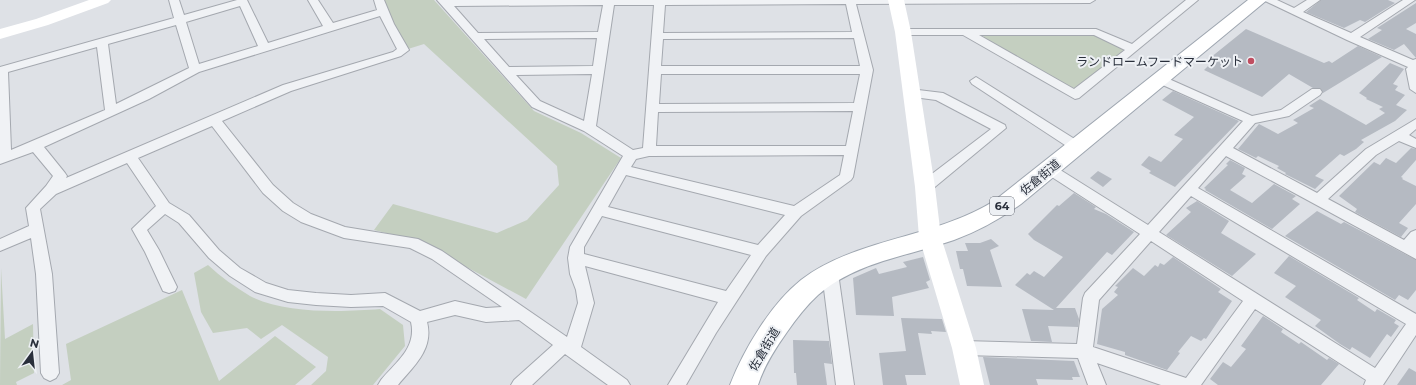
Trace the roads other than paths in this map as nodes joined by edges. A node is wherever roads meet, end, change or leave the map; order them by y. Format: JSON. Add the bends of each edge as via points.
{"nodes":[{"id":1,"x":103,"y":0,"type":"edge"},
{"id":2,"x":174,"y":0,"type":"edge"},
{"id":3,"x":313,"y":0,"type":"edge"},
{"id":4,"x":850,"y":0,"type":"edge"},
{"id":5,"x":896,"y":0,"type":"edge"},
{"id":6,"x":951,"y":0,"type":"edge"},
{"id":7,"x":998,"y":0,"type":"edge"},
{"id":8,"x":1046,"y":0,"type":"edge"},
{"id":9,"x":1090,"y":0,"type":"edge"},
{"id":10,"x":1259,"y":0,"type":"edge"},
{"id":11,"x":1268,"y":0,"type":"edge"},
{"id":12,"x":1315,"y":0,"type":"edge"},
{"id":13,"x":1410,"y":0,"type":"edge"},
{"id":14,"x":242,"y":1,"type":"edge"},
{"id":15,"x":609,"y":1,"type":"edge"},
{"id":16,"x":660,"y":1,"type":"edge"},
{"id":17,"x":1190,"y":1,"type":"edge"},
{"id":18,"x":443,"y":2,"type":"edge"},
{"id":19,"x":381,"y":6,"type":"edge"},
{"id":20,"x":1295,"y":12,"type":"junction"},
{"id":21,"x":181,"y":19,"type":"junction"},
{"id":22,"x":330,"y":28,"type":"junction"},
{"id":23,"x":902,"y":32,"type":"junction"},
{"id":24,"x":0,"y":34,"type":"edge"},
{"id":25,"x":968,"y":34,"type":"junction"},
{"id":26,"x":604,"y":35,"type":"junction"},
{"id":27,"x":858,"y":35,"type":"junction"},
{"id":28,"x":475,"y":36,"type":"junction"},
{"id":29,"x":657,"y":36,"type":"junction"},
{"id":30,"x":1351,"y":38,"type":"junction"},
{"id":31,"x":102,"y":42,"type":"junction"},
{"id":32,"x":265,"y":49,"type":"junction"},
{"id":33,"x":1133,"y":49,"type":"junction"},
{"id":34,"x":1415,"y":65,"type":"edge"},
{"id":35,"x":195,"y":69,"type":"junction"},
{"id":36,"x":1,"y":70,"type":"edge"},
{"id":37,"x":598,"y":70,"type":"junction"},
{"id":38,"x":655,"y":70,"type":"junction"},
{"id":39,"x":867,"y":70,"type":"junction"},
{"id":40,"x":505,"y":71,"type":"junction"},
{"id":41,"x":1160,"y":78,"type":"junction"},
{"id":42,"x":976,"y":81,"type":"dead end"},
{"id":43,"x":1416,"y":89,"type":"edge"},
{"id":44,"x":1316,"y":92,"type":"dead end"},
{"id":45,"x":910,"y":93,"type":"junction"},
{"id":46,"x":652,"y":108,"type":"junction"},
{"id":47,"x":859,"y":108,"type":"junction"},
{"id":48,"x":111,"y":111,"type":"junction"},
{"id":49,"x":214,"y":120,"type":"junction"},
{"id":50,"x":1251,"y":120,"type":"junction"},
{"id":51,"x":1416,"y":123,"type":"edge"},
{"id":52,"x":2,"y":125,"type":"edge"},
{"id":53,"x":589,"y":128,"type":"junction"},
{"id":54,"x":1400,"y":136,"type":"junction"},
{"id":55,"x":1416,"y":144,"type":"edge"},
{"id":56,"x":36,"y":146,"type":"junction"},
{"id":57,"x":1076,"y":146,"type":"junction"},
{"id":58,"x":1224,"y":149,"type":"junction"},
{"id":59,"x":850,"y":150,"type":"junction"},
{"id":60,"x":649,"y":151,"type":"junction"},
{"id":61,"x":631,"y":155,"type":"junction"},
{"id":62,"x":130,"y":157,"type":"junction"},
{"id":63,"x":3,"y":158,"type":"edge"},
{"id":64,"x":1049,"y":169,"type":"junction"},
{"id":65,"x":623,"y":170,"type":"junction"},
{"id":66,"x":925,"y":187,"type":"junction"},
{"id":67,"x":1189,"y":189,"type":"junction"},
{"id":68,"x":51,"y":190,"type":"junction"},
{"id":69,"x":1318,"y":200,"type":"junction"},
{"id":70,"x":164,"y":207,"type":"junction"},
{"id":71,"x":598,"y":210,"type":"junction"},
{"id":72,"x":796,"y":212,"type":"junction"},
{"id":73,"x":36,"y":229,"type":"junction"},
{"id":74,"x":1150,"y":233,"type":"junction"},
{"id":75,"x":1416,"y":236,"type":"edge"},
{"id":76,"x":930,"y":237,"type":"junction"},
{"id":77,"x":0,"y":245,"type":"edge"},
{"id":78,"x":1411,"y":250,"type":"edge"},
{"id":79,"x":761,"y":252,"type":"junction"},
{"id":80,"x":576,"y":258,"type":"junction"},
{"id":81,"x":830,"y":272,"type":"junction"},
{"id":82,"x":169,"y":287,"type":"dead end"},
{"id":83,"x":1254,"y":298,"type":"junction"},
{"id":84,"x":730,"y":299,"type":"junction"},
{"id":85,"x":522,"y":313,"type":"junction"},
{"id":86,"x":418,"y":318,"type":"junction"},
{"id":87,"x":1416,"y":322,"type":"edge"},
{"id":88,"x":569,"y":346,"type":"junction"},
{"id":89,"x":964,"y":348,"type":"junction"},
{"id":90,"x":1084,"y":351,"type":"junction"},
{"id":91,"x":50,"y":373,"type":"dead end"},
{"id":92,"x":1375,"y":382,"type":"edge"},
{"id":93,"x":387,"y":385,"type":"edge"},
{"id":94,"x":520,"y":385,"type":"edge"},
{"id":95,"x":621,"y":385,"type":"edge"},
{"id":96,"x":677,"y":385,"type":"edge"},
{"id":97,"x":744,"y":385,"type":"edge"},
{"id":98,"x":845,"y":385,"type":"edge"},
{"id":99,"x":972,"y":385,"type":"edge"},
{"id":100,"x":1097,"y":385,"type":"edge"},
{"id":101,"x":1183,"y":385,"type":"edge"},
{"id":102,"x":1191,"y":385,"type":"edge"}],
"edges":[{"from":1,"to":24,"type":"street"},
{"from":2,"to":21,"type":"street"},
{"from":3,"to":22,"type":"street"},
{"from":4,"to":5,"type":"street"},
{"from":4,"to":16,"type":"street"},
{"from":4,"to":27,"type":"street"},
{"from":5,"to":6,"type":"street"},
{"from":5,"to":23,"type":"street"},
{"from":6,"to":7,"type":"street"},
{"from":7,"to":8,"type":"street"},
{"from":8,"to":9,"type":"street"},
{"from":10,"to":41,"type":"main road","name":"佐倉街道","number":"64"},
{"from":11,"to":20,"type":"street"},
{"from":12,"to":20,"type":"street"},
{"from":13,"to":30,"type":"street"},
{"from":14,"to":21,"type":"street"},
{"from":14,"to":32,"type":"street"},
{"from":15,"to":16,"type":"street"},
{"from":15,"to":18,"type":"street"},
{"from":15,"to":26,"type":"street"},
{"from":16,"to":29,"type":"street"},
{"from":17,"to":33,"type":"street"},
{"from":18,"to":28,"type":"street"},
{"from":19,"to":22,"type":"street"},
{"from":19,"to":49,"type":"street","via":[[403,50],[287,88]]},
{"from":20,"to":30,"type":"street"},
{"from":21,"to":31,"type":"street"},
{"from":21,"to":35,"type":"street"},
{"from":22,"to":32,"type":"street"},
{"from":23,"to":25,"type":"street"},
{"from":23,"to":45,"type":"street"},
{"from":25,"to":33,"type":"street","via":[[1096,32]]},
{"from":25,"to":33,"type":"street","via":[[1075,94]]},
{"from":26,"to":28,"type":"street"},
{"from":26,"to":37,"type":"street"},
{"from":27,"to":29,"type":"street"},
{"from":27,"to":39,"type":"street"},
{"from":28,"to":40,"type":"street"},
{"from":29,"to":38,"type":"street"},
{"from":30,"to":34,"type":"street"},
{"from":31,"to":36,"type":"street"},
{"from":31,"to":48,"type":"street"},
{"from":32,"to":35,"type":"street"},
{"from":34,"to":43,"type":"street","via":[[1412,69]]},
{"from":35,"to":48,"type":"street"},
{"from":36,"to":52,"type":"street"},
{"from":37,"to":40,"type":"street"},
{"from":37,"to":53,"type":"street"},
{"from":38,"to":39,"type":"street"},
{"from":38,"to":46,"type":"street"},
{"from":39,"to":47,"type":"street"},
{"from":40,"to":53,"type":"street","via":[[536,104]]},
{"from":41,"to":50,"type":"street"},
{"from":41,"to":57,"type":"main road","name":"佐倉街道","number":"64"},
{"from":42,"to":57,"type":"street"},
{"from":44,"to":50,"type":"street","via":[[1285,113]]},
{"from":45,"to":66,"type":"street"},
{"from":45,"to":66,"type":"street","via":[[939,96],[1000,128]]},
{"from":46,"to":47,"type":"street"},
{"from":46,"to":60,"type":"street"},
{"from":47,"to":59,"type":"street"},
{"from":48,"to":56,"type":"street"},
{"from":49,"to":62,"type":"street"},
{"from":49,"to":85,"type":"street","via":[[268,189],[288,207],[306,218],[344,232],[412,243],[437,255]]},
{"from":50,"to":58,"type":"street"},
{"from":51,"to":54,"type":"street"},
{"from":52,"to":63,"type":"street"},
{"from":53,"to":61,"type":"street"},
{"from":54,"to":55,"type":"street"},
{"from":54,"to":69,"type":"street","via":[[1371,152]]},
{"from":56,"to":63,"type":"street"},
{"from":56,"to":68,"type":"street","via":[[60,176]]},
{"from":57,"to":64,"type":"main road","name":"佐倉街道","number":"64"},
{"from":58,"to":67,"type":"street"},
{"from":58,"to":69,"type":"street"},
{"from":59,"to":60,"type":"street"},
{"from":59,"to":72,"type":"street","via":[[846,177]]},
{"from":60,"to":61,"type":"street"},
{"from":61,"to":65,"type":"street"},
{"from":62,"to":68,"type":"street"},
{"from":62,"to":70,"type":"street"},
{"from":64,"to":74,"type":"street"},
{"from":64,"to":76,"type":"main road","name":"佐倉街道","number":"64","via":[[1016,197],[990,214],[967,227]]},
{"from":65,"to":71,"type":"street"},
{"from":65,"to":72,"type":"street"},
{"from":66,"to":76,"type":"street"},
{"from":67,"to":74,"type":"street"},
{"from":67,"to":87,"type":"street"},
{"from":68,"to":73,"type":"street","via":[[33,208]]},
{"from":69,"to":78,"type":"street"},
{"from":70,"to":82,"type":"street","via":[[139,229]]},
{"from":70,"to":86,"type":"street","via":[[184,219],[214,254],[235,272],[261,288],[288,296],[316,299],[385,299]]},
{"from":71,"to":79,"type":"street"},
{"from":71,"to":80,"type":"street","via":[[577,247]]},
{"from":72,"to":79,"type":"street"},
{"from":73,"to":77,"type":"street"},
{"from":73,"to":91,"type":"street","via":[[44,274]]},
{"from":74,"to":83,"type":"street"},
{"from":74,"to":90,"type":"street","via":[[1091,298]]},
{"from":75,"to":78,"type":"street"},
{"from":76,"to":81,"type":"main road","name":"佐倉街道","number":"64","via":[[864,257]]},
{"from":76,"to":89,"type":"street"},
{"from":79,"to":84,"type":"street"},
{"from":80,"to":84,"type":"street"},
{"from":80,"to":88,"type":"street","via":[[586,303]]},
{"from":81,"to":97,"type":"main road","name":"佐倉街道","number":"64","via":[[809,288],[791,307],[767,339]]},
{"from":81,"to":98,"type":"street"},
{"from":83,"to":92,"type":"street"},
{"from":83,"to":102,"type":"street"},
{"from":84,"to":96,"type":"street"},
{"from":85,"to":86,"type":"street","via":[[486,315],[455,308]]},
{"from":85,"to":88,"type":"street"},
{"from":86,"to":93,"type":"street","via":[[421,330],[418,349]]},
{"from":87,"to":92,"type":"street"},
{"from":88,"to":94,"type":"street"},
{"from":88,"to":95,"type":"street"},
{"from":89,"to":90,"type":"street"},
{"from":89,"to":99,"type":"street"},
{"from":90,"to":100,"type":"street"},
{"from":90,"to":101,"type":"street"}]}
